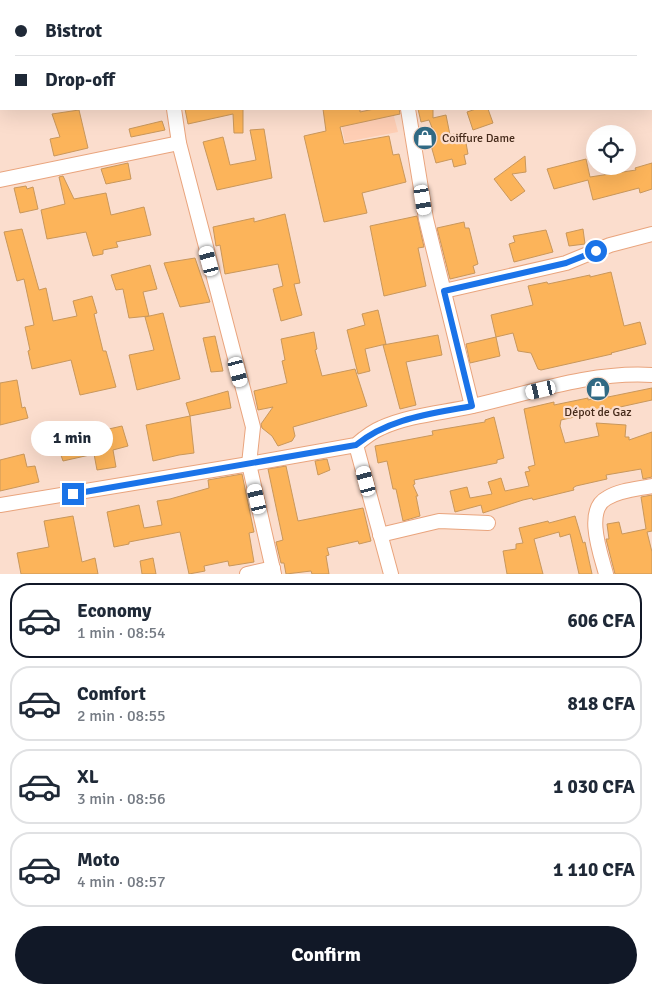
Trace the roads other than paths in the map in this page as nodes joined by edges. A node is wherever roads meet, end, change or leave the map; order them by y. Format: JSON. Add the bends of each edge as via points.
{"nodes":[{"id":1,"x":174,"y":110,"type":"edge"},
{"id":2,"x":408,"y":110,"type":"edge"},
{"id":3,"x":179,"y":144,"type":"junction"},
{"id":4,"x":0,"y":180,"type":"edge"},
{"id":5,"x":652,"y":234,"type":"edge"},
{"id":6,"x":444,"y":291,"type":"junction"},
{"id":7,"x":652,"y":376,"type":"edge"},
{"id":8,"x":472,"y":406,"type":"junction"},
{"id":9,"x":356,"y":445,"type":"junction"},
{"id":10,"x":249,"y":464,"type":"junction"},
{"id":11,"x":652,"y":486,"type":"edge"},
{"id":12,"x":0,"y":505,"type":"edge"},
{"id":13,"x":488,"y":523,"type":"dead end"},
{"id":14,"x":380,"y":534,"type":"junction"},
{"id":15,"x":273,"y":571,"type":"edge"},
{"id":16,"x":248,"y":574,"type":"edge"},
{"id":17,"x":391,"y":574,"type":"edge"},
{"id":18,"x":606,"y":574,"type":"edge"}],
"edges":[{"from":1,"to":3,"type":"street"},
{"from":2,"to":6,"type":"street","via":[[426,219]]},
{"from":3,"to":4,"type":"street"},
{"from":3,"to":10,"type":"street","via":[[253,428]]},
{"from":5,"to":6,"type":"street","via":[[610,245],[566,263]]},
{"from":6,"to":8,"type":"street"},
{"from":7,"to":8,"type":"street","via":[[633,374],[592,378]]},
{"from":8,"to":9,"type":"street","via":[[414,417],[381,428]]},
{"from":9,"to":10,"type":"street"},
{"from":9,"to":14,"type":"street"},
{"from":10,"to":12,"type":"street"},
{"from":10,"to":15,"type":"street"},
{"from":11,"to":18,"type":"street","via":[[620,492],[605,498],[597,507],[596,532]]},
{"from":13,"to":14,"type":"street","via":[[439,521]]},
{"from":14,"to":17,"type":"street"},
{"from":15,"to":16,"type":"street"}]}
